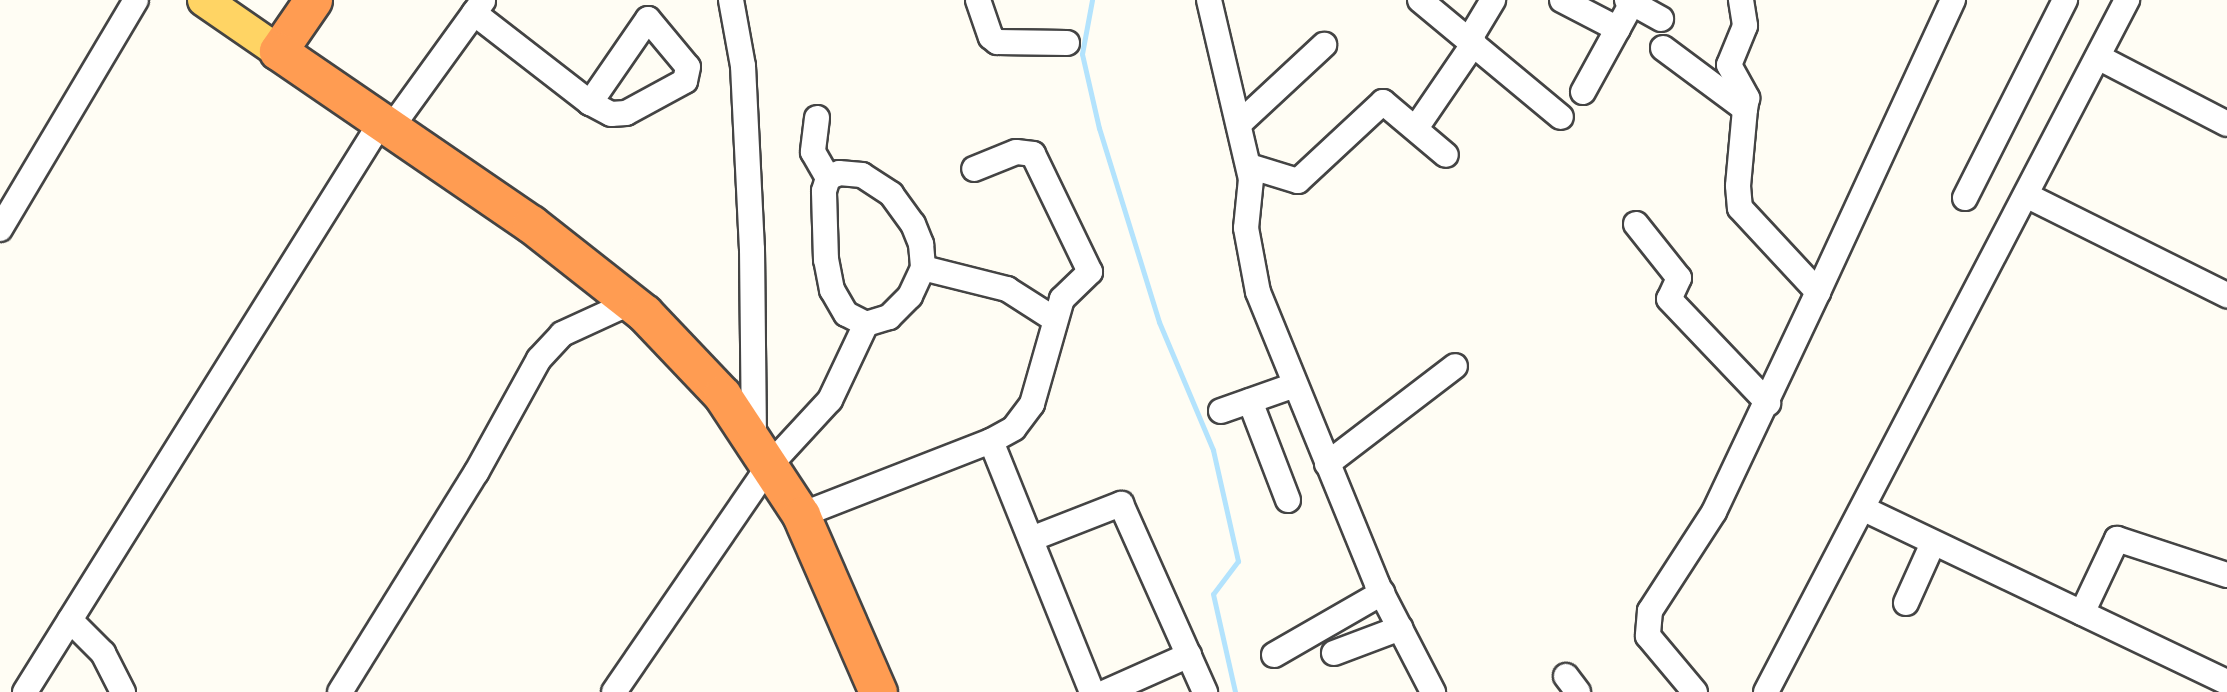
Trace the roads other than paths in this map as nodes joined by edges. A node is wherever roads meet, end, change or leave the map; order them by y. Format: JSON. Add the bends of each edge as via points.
{"nodes":[{"id":1,"x":136,"y":0,"type":"edge"},
{"id":2,"x":204,"y":0,"type":"edge"},
{"id":3,"x":313,"y":0,"type":"edge"},
{"id":4,"x":731,"y":0,"type":"edge"},
{"id":5,"x":978,"y":0,"type":"edge"},
{"id":6,"x":1209,"y":0,"type":"edge"},
{"id":7,"x":1420,"y":0,"type":"edge"},
{"id":8,"x":1493,"y":0,"type":"edge"},
{"id":9,"x":1562,"y":0,"type":"edge"},
{"id":10,"x":1741,"y":0,"type":"edge"},
{"id":11,"x":1953,"y":0,"type":"edge"},
{"id":12,"x":2065,"y":0,"type":"edge"},
{"id":13,"x":2127,"y":0,"type":"edge"},
{"id":14,"x":1630,"y":1,"type":"edge"},
{"id":15,"x":479,"y":6,"type":"edge"},
{"id":16,"x":1661,"y":19,"type":"dead end"},
{"id":17,"x":1618,"y":29,"type":"junction"},
{"id":18,"x":1472,"y":42,"type":"junction"},
{"id":19,"x":1067,"y":43,"type":"dead end"},
{"id":20,"x":1324,"y":45,"type":"dead end"},
{"id":21,"x":1663,"y":48,"type":"dead end"},
{"id":22,"x":278,"y":51,"type":"junction"},
{"id":23,"x":2098,"y":57,"type":"junction"},
{"id":24,"x":1583,"y":92,"type":"dead end"},
{"id":25,"x":590,"y":103,"type":"dead end"},
{"id":26,"x":1745,"y":109,"type":"junction"},
{"id":27,"x":1561,"y":117,"type":"dead end"},
{"id":28,"x":817,"y":118,"type":"dead end"},
{"id":29,"x":1240,"y":123,"type":"junction"},
{"id":30,"x":2227,"y":124,"type":"edge"},
{"id":31,"x":386,"y":125,"type":"junction"},
{"id":32,"x":1416,"y":128,"type":"junction"},
{"id":33,"x":1446,"y":155,"type":"dead end"},
{"id":34,"x":1249,"y":166,"type":"junction"},
{"id":35,"x":974,"y":169,"type":"dead end"},
{"id":36,"x":828,"y":178,"type":"junction"},
{"id":37,"x":2026,"y":195,"type":"junction"},
{"id":38,"x":1965,"y":198,"type":"dead end"},
{"id":39,"x":1636,"y":223,"type":"dead end"},
{"id":40,"x":0,"y":229,"type":"edge"},
{"id":41,"x":923,"y":268,"type":"junction"},
{"id":42,"x":1818,"y":292,"type":"junction"},
{"id":43,"x":2227,"y":295,"type":"edge"},
{"id":44,"x":632,"y":302,"type":"junction"},
{"id":45,"x":1054,"y":319,"type":"junction"},
{"id":46,"x":866,"y":324,"type":"junction"},
{"id":47,"x":1455,"y":366,"type":"dead end"},
{"id":48,"x":1295,"y":385,"type":"junction"},
{"id":49,"x":1250,"y":401,"type":"junction"},
{"id":50,"x":1768,"y":403,"type":"junction"},
{"id":51,"x":1221,"y":411,"type":"dead end"},
{"id":52,"x":991,"y":441,"type":"junction"},
{"id":53,"x":761,"y":455,"type":"junction"},
{"id":54,"x":1327,"y":464,"type":"junction"},
{"id":55,"x":1288,"y":500,"type":"dead end"},
{"id":56,"x":1864,"y":509,"type":"junction"},
{"id":57,"x":802,"y":515,"type":"junction"},
{"id":58,"x":1031,"y":539,"type":"junction"},
{"id":59,"x":1934,"y":543,"type":"junction"},
{"id":60,"x":2227,"y":575,"type":"edge"},
{"id":61,"x":1382,"y":593,"type":"junction"},
{"id":62,"x":1906,"y":603,"type":"dead end"},
{"id":63,"x":2082,"y":613,"type":"junction"},
{"id":64,"x":70,"y":620,"type":"junction"},
{"id":65,"x":1400,"y":628,"type":"junction"},
{"id":66,"x":1334,"y":653,"type":"dead end"},
{"id":67,"x":1189,"y":655,"type":"junction"},
{"id":68,"x":1274,"y":655,"type":"dead end"},
{"id":69,"x":2227,"y":682,"type":"edge"},
{"id":70,"x":1428,"y":691,"type":"edge"},
{"id":71,"x":25,"y":692,"type":"edge"},
{"id":72,"x":122,"y":692,"type":"edge"},
{"id":73,"x":340,"y":692,"type":"edge"},
{"id":74,"x":614,"y":692,"type":"edge"},
{"id":75,"x":878,"y":692,"type":"edge"},
{"id":76,"x":1092,"y":692,"type":"edge"},
{"id":77,"x":1106,"y":692,"type":"edge"},
{"id":78,"x":1205,"y":692,"type":"edge"},
{"id":79,"x":1695,"y":692,"type":"edge"},
{"id":80,"x":1766,"y":692,"type":"edge"}],
"edges":[{"from":1,"to":40,"type":"street"},
{"from":2,"to":22,"type":"main road"},
{"from":3,"to":22,"type":"highway"},
{"from":4,"to":53,"type":"street","via":[[743,66]]},
{"from":5,"to":19,"type":"street","via":[[997,43]]},
{"from":6,"to":29,"type":"street"},
{"from":7,"to":18,"type":"street"},
{"from":8,"to":18,"type":"street"},
{"from":9,"to":17,"type":"street"},
{"from":10,"to":26,"type":"street","via":[[1745,26],[1729,65],[1747,98]]},
{"from":11,"to":42,"type":"street"},
{"from":12,"to":38,"type":"street"},
{"from":13,"to":23,"type":"street"},
{"from":14,"to":16,"type":"street"},
{"from":14,"to":17,"type":"street"},
{"from":15,"to":25,"type":"street"},
{"from":15,"to":31,"type":"street"},
{"from":17,"to":24,"type":"street"},
{"from":18,"to":27,"type":"street"},
{"from":18,"to":32,"type":"street"},
{"from":20,"to":29,"type":"street"},
{"from":21,"to":26,"type":"street"},
{"from":22,"to":31,"type":"highway"},
{"from":23,"to":30,"type":"street"},
{"from":23,"to":37,"type":"street"},
{"from":26,"to":42,"type":"street","via":[[1740,208]]},
{"from":28,"to":36,"type":"street","via":[[813,152]]},
{"from":29,"to":34,"type":"street"},
{"from":31,"to":44,"type":"highway","via":[[531,224]]},
{"from":31,"to":64,"type":"street"},
{"from":32,"to":33,"type":"street"},
{"from":32,"to":34,"type":"street","via":[[1383,102],[1298,181]]},
{"from":34,"to":48,"type":"street","via":[[1246,228],[1258,292]]},
{"from":35,"to":45,"type":"street","via":[[1017,152],[1033,154],[1090,272],[1068,292]]},
{"from":36,"to":41,"type":"street","via":[[839,173],[862,175],[891,194],[913,224]]},
{"from":36,"to":46,"type":"street","via":[[823,208],[832,290],[846,314]]},
{"from":37,"to":43,"type":"street"},
{"from":37,"to":56,"type":"street"},
{"from":39,"to":50,"type":"street","via":[[1679,278],[1669,299]]},
{"from":41,"to":45,"type":"street","via":[[1007,289]]},
{"from":41,"to":46,"type":"street","via":[[918,285],[897,310]]},
{"from":42,"to":50,"type":"street"},
{"from":44,"to":53,"type":"highway","via":[[722,396]]},
{"from":44,"to":73,"type":"street","via":[[562,334],[539,359],[476,473]]},
{"from":45,"to":52,"type":"street","via":[[1045,371],[1032,404],[1014,428]]},
{"from":46,"to":53,"type":"street","via":[[830,400]]},
{"from":47,"to":54,"type":"street"},
{"from":48,"to":49,"type":"street"},
{"from":48,"to":54,"type":"street"},
{"from":49,"to":51,"type":"street"},
{"from":49,"to":55,"type":"street"},
{"from":50,"to":79,"type":"street","via":[[1714,512],[1650,611],[1646,625],[1648,636]]},
{"from":52,"to":57,"type":"street"},
{"from":52,"to":58,"type":"street"},
{"from":53,"to":57,"type":"highway"},
{"from":53,"to":74,"type":"street"},
{"from":54,"to":61,"type":"street"},
{"from":56,"to":59,"type":"street"},
{"from":56,"to":80,"type":"street"},
{"from":57,"to":75,"type":"highway"},
{"from":58,"to":67,"type":"street","via":[[1121,503]]},
{"from":58,"to":76,"type":"street"},
{"from":59,"to":62,"type":"street"},
{"from":59,"to":63,"type":"street"},
{"from":60,"to":63,"type":"street","via":[[2117,539]]},
{"from":61,"to":65,"type":"street"},
{"from":61,"to":68,"type":"street"},
{"from":63,"to":69,"type":"street"},
{"from":64,"to":71,"type":"street"},
{"from":64,"to":72,"type":"street","via":[[103,653]]},
{"from":65,"to":66,"type":"street"},
{"from":65,"to":70,"type":"street"},
{"from":67,"to":77,"type":"street"},
{"from":67,"to":78,"type":"street"}]}
